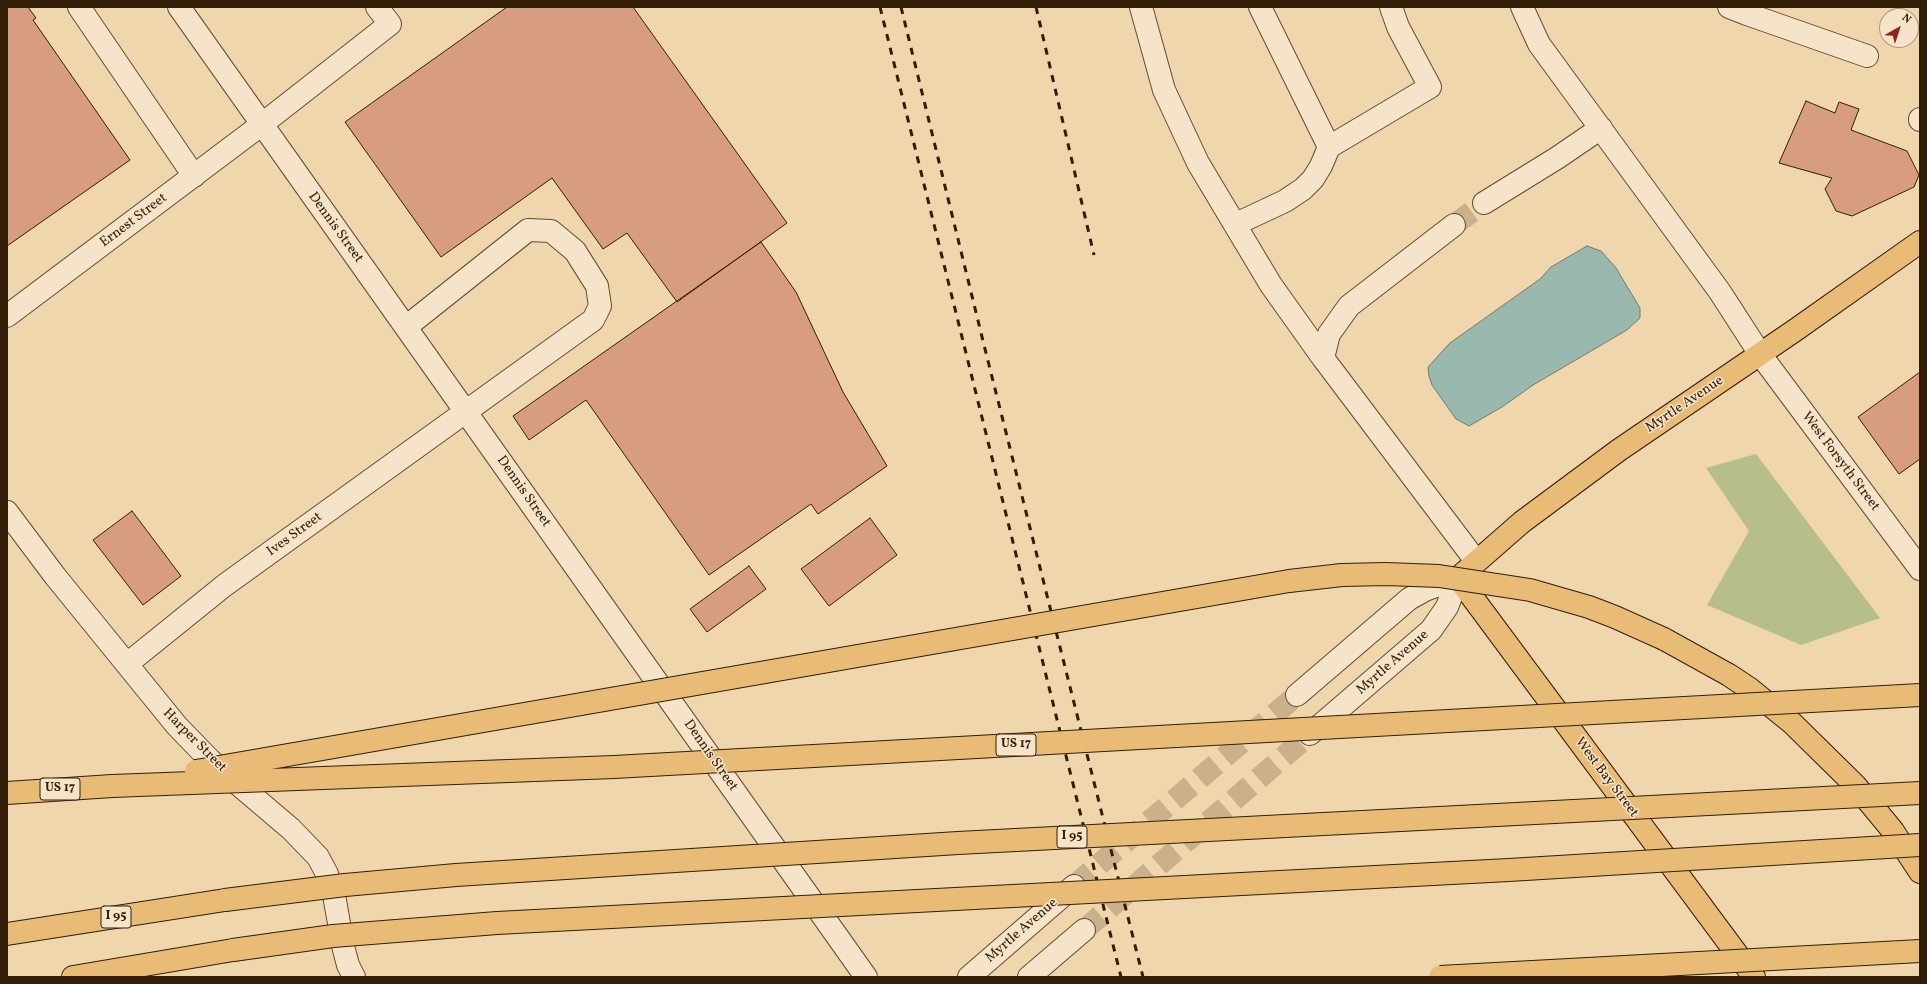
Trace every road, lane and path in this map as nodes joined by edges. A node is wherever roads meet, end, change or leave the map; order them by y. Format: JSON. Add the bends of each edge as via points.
{"nodes":[{"id":1,"x":79,"y":7,"type":"edge"},
{"id":2,"x":179,"y":7,"type":"edge"},
{"id":3,"x":377,"y":7,"type":"edge"},
{"id":4,"x":1141,"y":7,"type":"edge"},
{"id":5,"x":1260,"y":7,"type":"edge"},
{"id":6,"x":1391,"y":7,"type":"edge"},
{"id":7,"x":1522,"y":7,"type":"edge"},
{"id":8,"x":1742,"y":9,"type":"edge"},
{"id":9,"x":1867,"y":56,"type":"dead end"},
{"id":10,"x":262,"y":125,"type":"junction"},
{"id":11,"x":1601,"y":128,"type":"junction"},
{"id":12,"x":1329,"y":147,"type":"junction"},
{"id":13,"x":194,"y":176,"type":"junction"},
{"id":14,"x":1484,"y":203,"type":"tunnel mouth"},
{"id":15,"x":1236,"y":224,"type":"junction"},
{"id":16,"x":1454,"y":225,"type":"tunnel mouth"},
{"id":17,"x":1920,"y":242,"type":"edge"},
{"id":18,"x":7,"y":316,"type":"edge"},
{"id":19,"x":406,"y":327,"type":"junction"},
{"id":20,"x":1760,"y":354,"type":"junction"},
{"id":21,"x":1323,"y":358,"type":"junction"},
{"id":22,"x":466,"y":411,"type":"junction"},
{"id":23,"x":7,"y":512,"type":"edge"},
{"id":24,"x":1476,"y":561,"type":"junction"},
{"id":25,"x":1920,"y":569,"type":"edge"},
{"id":26,"x":1458,"y":578,"type":"junction"},
{"id":27,"x":127,"y":664,"type":"junction"},
{"id":28,"x":1297,"y":695,"type":"tunnel mouth"},
{"id":29,"x":1920,"y":695,"type":"edge"},
{"id":30,"x":1310,"y":734,"type":"tunnel mouth"},
{"id":31,"x":112,"y":786,"type":"junction"},
{"id":32,"x":7,"y":793,"type":"edge"},
{"id":33,"x":1920,"y":793,"type":"edge"},
{"id":34,"x":1920,"y":846,"type":"edge"},
{"id":35,"x":1920,"y":872,"type":"edge"},
{"id":36,"x":1074,"y":886,"type":"tunnel mouth"},
{"id":37,"x":1084,"y":930,"type":"tunnel mouth"},
{"id":38,"x":7,"y":934,"type":"edge"},
{"id":39,"x":1920,"y":951,"type":"edge"},
{"id":40,"x":73,"y":977,"type":"edge"},
{"id":41,"x":354,"y":977,"type":"edge"},
{"id":42,"x":866,"y":977,"type":"edge"},
{"id":43,"x":969,"y":977,"type":"edge"},
{"id":44,"x":1029,"y":977,"type":"edge"},
{"id":45,"x":1440,"y":977,"type":"edge"},
{"id":46,"x":1754,"y":977,"type":"edge"}],
"edges":[{"from":1,"to":13,"type":"street"},
{"from":2,"to":10,"type":"street","name":"Dennis Street"},
{"from":3,"to":10,"type":"street","name":"Ernest Street","via":[[390,24]]},
{"from":4,"to":15,"type":"street","via":[[1164,90],[1198,163]]},
{"from":5,"to":12,"type":"street"},
{"from":6,"to":12,"type":"street","via":[[1398,27],[1430,87]]},
{"from":7,"to":11,"type":"street","name":"West Forsyth Street","via":[[1539,44]]},
{"from":8,"to":9,"type":"street"},
{"from":10,"to":13,"type":"street","name":"Ernest Street"},
{"from":10,"to":19,"type":"street","name":"Dennis Street"},
{"from":11,"to":14,"type":"street"},
{"from":11,"to":20,"type":"street","name":"West Forsyth Street","via":[[1720,292]]},
{"from":12,"to":15,"type":"street","via":[[1313,179],[1303,189],[1285,201]]},
{"from":13,"to":18,"type":"street","name":"Ernest Street"},
{"from":15,"to":21,"type":"street","via":[[1271,285]]},
{"from":16,"to":21,"type":"street","via":[[1349,306],[1329,334]]},
{"from":17,"to":20,"type":"main road","name":"Myrtle Avenue"},
{"from":19,"to":22,"type":"street","name":"Dennis Street"},
{"from":19,"to":22,"type":"street","name":"Ives Street","via":[[528,230],[551,232],[575,251],[598,286],[600,306],[593,320]]},
{"from":20,"to":24,"type":"main road","name":"Myrtle Avenue","via":[[1619,450],[1522,522]]},
{"from":20,"to":25,"type":"street","name":"West Forsyth Street"},
{"from":21,"to":24,"type":"street"},
{"from":22,"to":27,"type":"street","name":"Ives Street","via":[[226,585]]},
{"from":22,"to":42,"type":"street","name":"Dennis Street"},
{"from":23,"to":27,"type":"street","name":"Harper Street"},
{"from":24,"to":26,"type":"main road","name":"Myrtle Avenue"},
{"from":26,"to":28,"type":"street","name":"Myrtle Avenue","via":[[1409,599]]},
{"from":26,"to":30,"type":"street","name":"Myrtle Avenue","via":[[1447,607],[1431,630]]},
{"from":26,"to":46,"type":"main road","name":"West Bay Street"},
{"from":27,"to":41,"type":"street","name":"Harper Street","via":[[193,744],[291,829],[318,857],[334,895],[343,946]]},
{"from":29,"to":31,"type":"main road","number":"US 17","bridge":true,"via":[[614,767]]},
{"from":31,"to":32,"type":"main road","number":"US 17"},
{"from":31,"to":35,"type":"main road","bridge":true,"via":[[1268,585],[1342,575],[1439,576],[1530,590],[1589,607],[1664,639],[1729,675],[1792,723],[1855,785],[1893,831]]},
{"from":33,"to":38,"type":"main road","number":"I 95","bridge":true,"via":[[966,843],[456,874],[226,900]]},
{"from":34,"to":40,"type":"main road","bridge":true,"via":[[496,923],[333,936]]},
{"from":36,"to":43,"type":"street","name":"Myrtle Avenue"},
{"from":37,"to":44,"type":"street"},
{"from":39,"to":45,"type":"main road","bridge":true}]}
